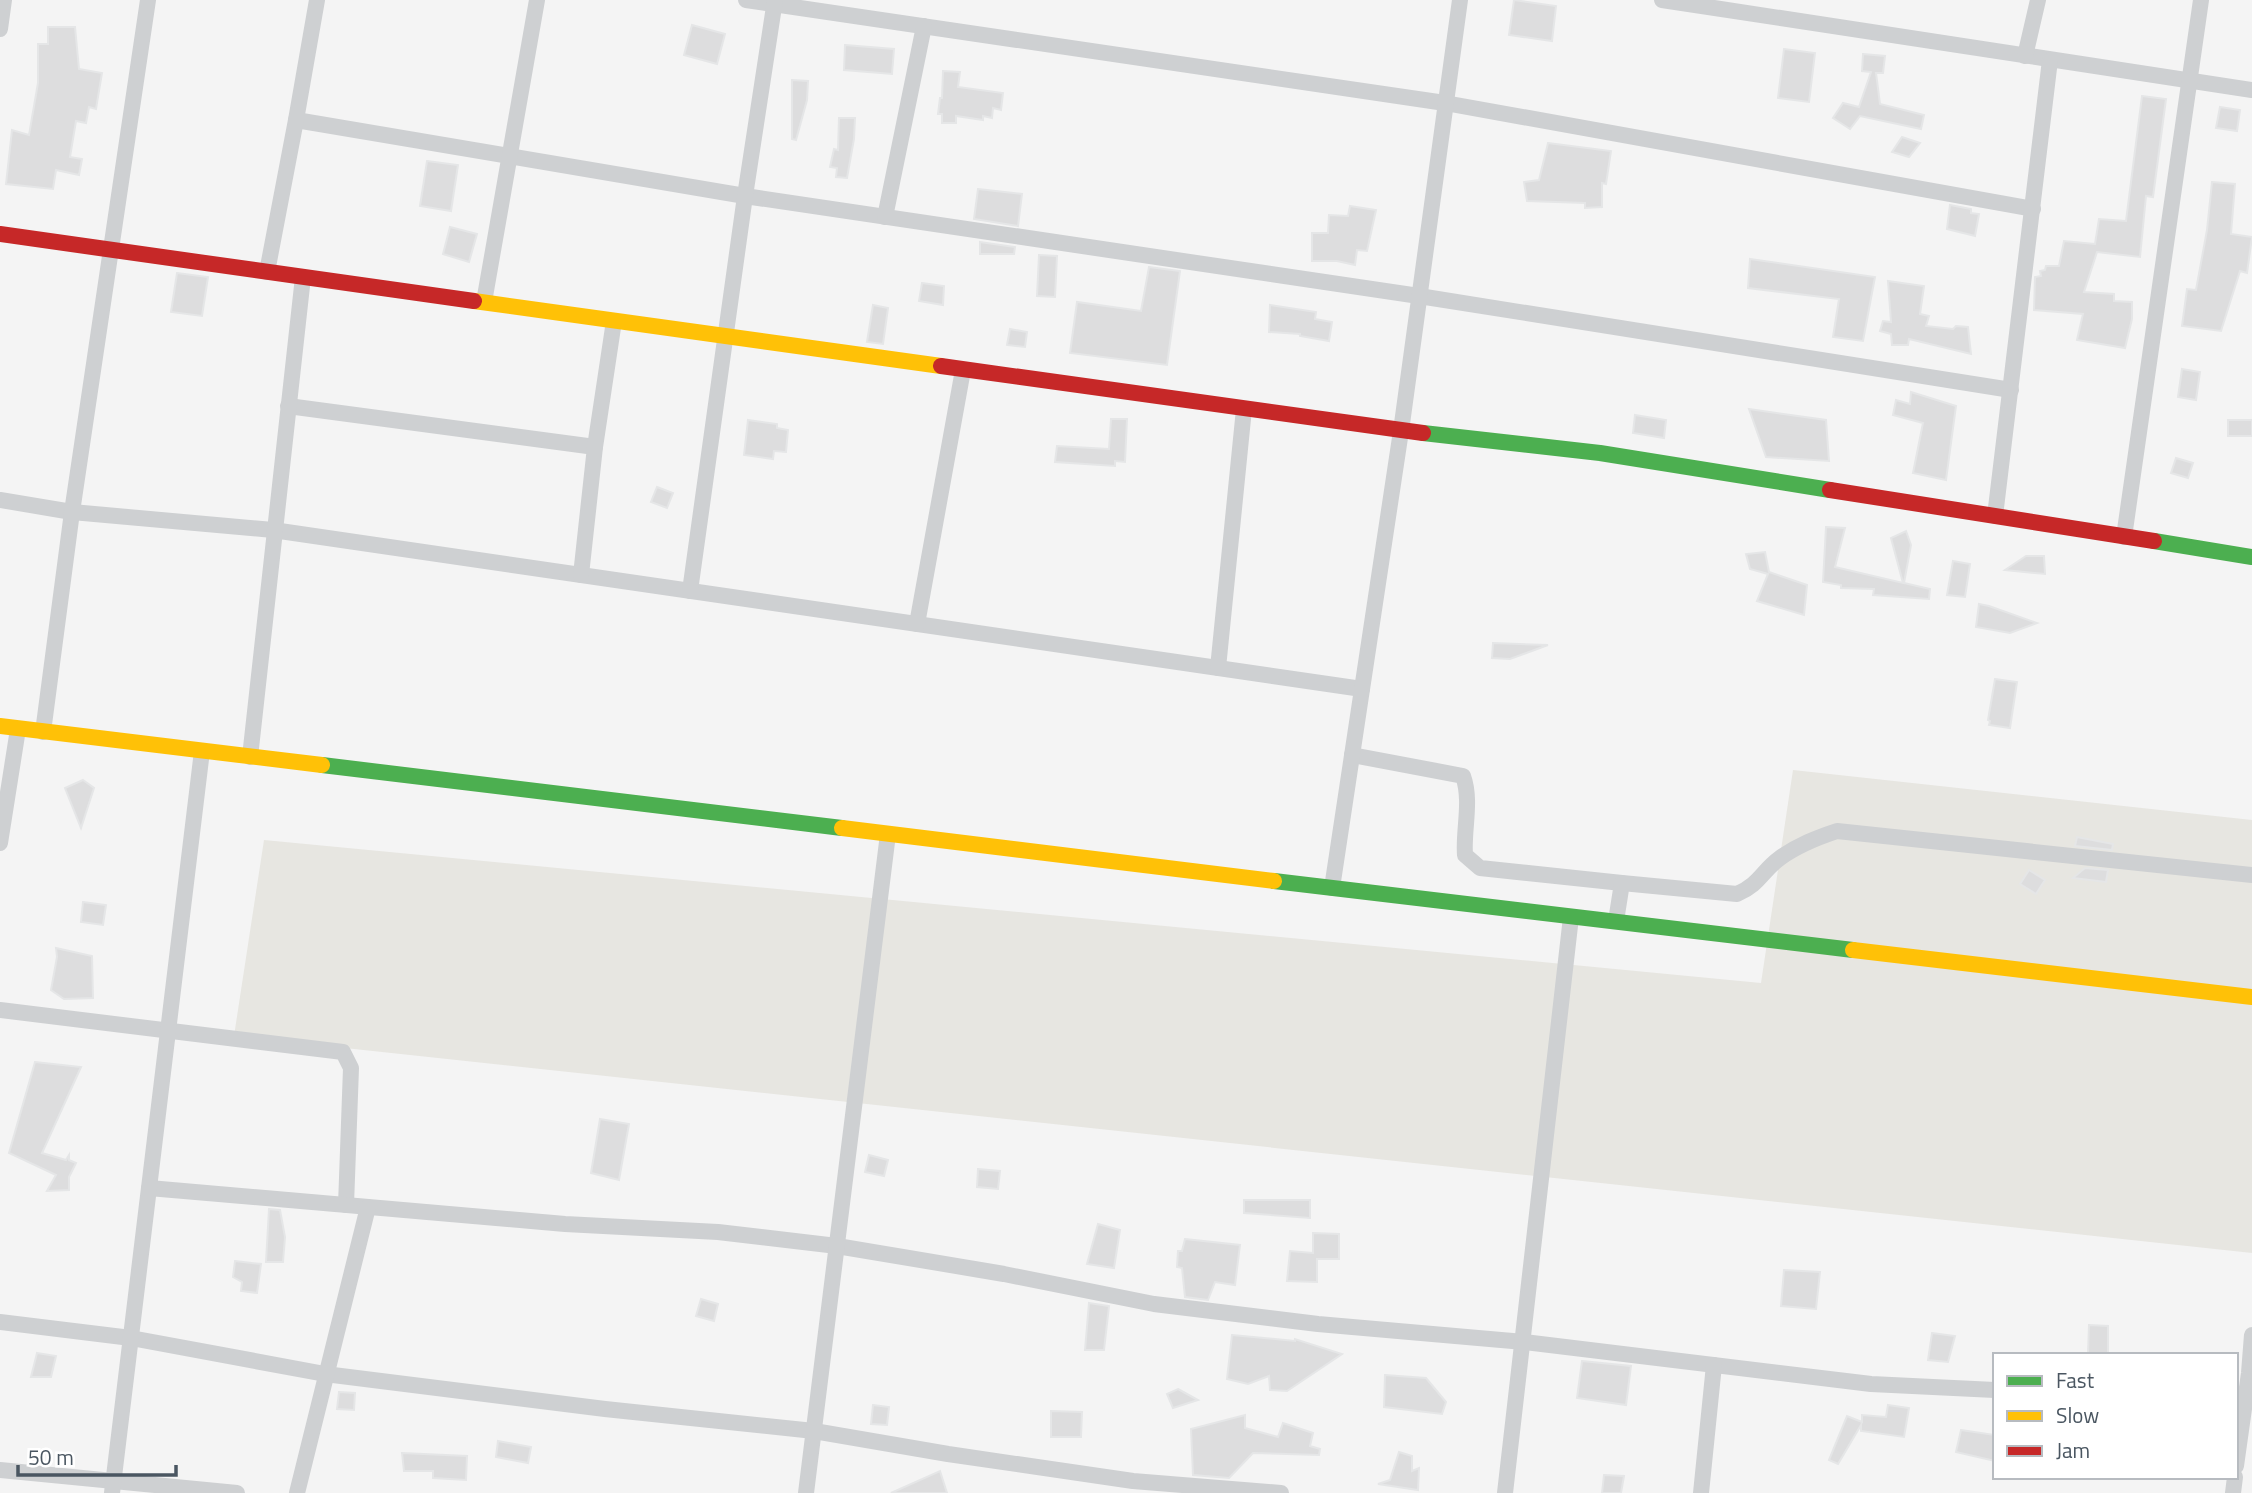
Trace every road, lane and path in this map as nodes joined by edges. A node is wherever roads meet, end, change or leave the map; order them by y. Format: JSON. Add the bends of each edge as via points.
{"nodes":[{"id":1,"x":4,"y":0,"type":"edge"},
{"id":2,"x":148,"y":0,"type":"edge"},
{"id":3,"x":317,"y":0,"type":"edge"},
{"id":4,"x":537,"y":0,"type":"edge"},
{"id":5,"x":746,"y":0,"type":"edge"},
{"id":6,"x":1460,"y":0,"type":"edge"},
{"id":7,"x":1662,"y":0,"type":"edge"},
{"id":8,"x":2038,"y":0,"type":"edge"},
{"id":9,"x":2201,"y":0,"type":"edge"},
{"id":10,"x":775,"y":2,"type":"edge"},
{"id":11,"x":924,"y":26,"type":"junction"},
{"id":12,"x":0,"y":29,"type":"edge"},
{"id":13,"x":2025,"y":56,"type":"junction"},
{"id":14,"x":2050,"y":60,"type":"junction"},
{"id":15,"x":2190,"y":81,"type":"junction"},
{"id":16,"x":2252,"y":90,"type":"edge"},
{"id":17,"x":1445,"y":103,"type":"junction"},
{"id":18,"x":296,"y":120,"type":"junction"},
{"id":19,"x":509,"y":157,"type":"junction"},
{"id":20,"x":745,"y":196,"type":"junction"},
{"id":21,"x":2032,"y":209,"type":"junction"},
{"id":22,"x":885,"y":217,"type":"junction"},
{"id":23,"x":0,"y":234,"type":"edge"},
{"id":24,"x":111,"y":250,"type":"junction"},
{"id":25,"x":267,"y":272,"type":"junction"},
{"id":26,"x":303,"y":277,"type":"junction"},
{"id":27,"x":1419,"y":296,"type":"junction"},
{"id":28,"x":484,"y":302,"type":"junction"},
{"id":29,"x":614,"y":321,"type":"junction"},
{"id":30,"x":727,"y":337,"type":"junction"},
{"id":31,"x":962,"y":370,"type":"junction"},
{"id":32,"x":2011,"y":390,"type":"junction"},
{"id":33,"x":288,"y":406,"type":"junction"},
{"id":34,"x":1244,"y":409,"type":"junction"},
{"id":35,"x":1401,"y":431,"type":"junction"},
{"id":36,"x":595,"y":447,"type":"junction"},
{"id":37,"x":0,"y":500,"type":"edge"},
{"id":38,"x":72,"y":512,"type":"junction"},
{"id":39,"x":1995,"y":516,"type":"junction"},
{"id":40,"x":274,"y":530,"type":"junction"},
{"id":41,"x":2124,"y":537,"type":"junction"},
{"id":42,"x":2252,"y":557,"type":"edge"},
{"id":43,"x":581,"y":575,"type":"junction"},
{"id":44,"x":690,"y":591,"type":"junction"},
{"id":45,"x":918,"y":624,"type":"junction"},
{"id":46,"x":1219,"y":668,"type":"junction"},
{"id":47,"x":1362,"y":689,"type":"junction"},
{"id":48,"x":0,"y":726,"type":"edge"},
{"id":49,"x":18,"y":729,"type":"junction"},
{"id":50,"x":43,"y":732,"type":"junction"},
{"id":51,"x":202,"y":751,"type":"junction"},
{"id":52,"x":1352,"y":755,"type":"junction"},
{"id":53,"x":250,"y":757,"type":"junction"},
{"id":54,"x":888,"y":834,"type":"junction"},
{"id":55,"x":0,"y":843,"type":"edge"},
{"id":56,"x":2252,"y":875,"type":"edge"},
{"id":57,"x":1622,"y":883,"type":"junction"},
{"id":58,"x":1332,"y":888,"type":"junction"},
{"id":59,"x":1571,"y":917,"type":"junction"},
{"id":60,"x":1616,"y":921,"type":"junction"},
{"id":61,"x":2252,"y":997,"type":"edge"},
{"id":62,"x":0,"y":1010,"type":"edge"},
{"id":63,"x":167,"y":1031,"type":"junction"},
{"id":64,"x":149,"y":1188,"type":"junction"},
{"id":65,"x":346,"y":1205,"type":"junction"},
{"id":66,"x":368,"y":1207,"type":"junction"},
{"id":67,"x":837,"y":1246,"type":"junction"},
{"id":68,"x":0,"y":1322,"type":"edge"},
{"id":69,"x":2252,"y":1335,"type":"edge"},
{"id":70,"x":131,"y":1338,"type":"junction"},
{"id":71,"x":1524,"y":1342,"type":"junction"},
{"id":72,"x":1714,"y":1365,"type":"junction"},
{"id":73,"x":2243,"y":1373,"type":"edge"},
{"id":74,"x":326,"y":1374,"type":"junction"},
{"id":75,"x":1993,"y":1390,"type":"edge"},
{"id":76,"x":814,"y":1431,"type":"junction"},
{"id":77,"x":2238,"y":1439,"type":"edge"},
{"id":78,"x":0,"y":1470,"type":"edge"},
{"id":79,"x":113,"y":1487,"type":"edge"},
{"id":80,"x":237,"y":1493,"type":"edge"},
{"id":81,"x":297,"y":1493,"type":"edge"},
{"id":82,"x":806,"y":1493,"type":"edge"},
{"id":83,"x":1281,"y":1493,"type":"edge"},
{"id":84,"x":1505,"y":1493,"type":"edge"},
{"id":85,"x":1701,"y":1493,"type":"edge"}],
"edges":[{"from":1,"to":12,"type":"street"},
{"from":2,"to":24,"type":"street"},
{"from":3,"to":18,"type":"street"},
{"from":4,"to":19,"type":"street"},
{"from":5,"to":10,"type":"street"},
{"from":6,"to":17,"type":"street"},
{"from":7,"to":13,"type":"street"},
{"from":8,"to":13,"type":"street"},
{"from":9,"to":15,"type":"street"},
{"from":10,"to":11,"type":"street"},
{"from":10,"to":20,"type":"street"},
{"from":11,"to":17,"type":"street"},
{"from":11,"to":22,"type":"street"},
{"from":13,"to":14,"type":"street"},
{"from":14,"to":15,"type":"street"},
{"from":14,"to":21,"type":"street"},
{"from":15,"to":16,"type":"street"},
{"from":15,"to":41,"type":"street"},
{"from":17,"to":21,"type":"street"},
{"from":17,"to":27,"type":"street"},
{"from":18,"to":19,"type":"street"},
{"from":18,"to":25,"type":"street"},
{"from":19,"to":20,"type":"street"},
{"from":19,"to":28,"type":"street"},
{"from":20,"to":22,"type":"street"},
{"from":20,"to":30,"type":"street"},
{"from":21,"to":32,"type":"street"},
{"from":22,"to":27,"type":"street"},
{"from":23,"to":24,"type":"street"},
{"from":24,"to":25,"type":"street"},
{"from":24,"to":38,"type":"street"},
{"from":25,"to":26,"type":"street"},
{"from":26,"to":28,"type":"street"},
{"from":26,"to":33,"type":"street"},
{"from":27,"to":32,"type":"street"},
{"from":27,"to":35,"type":"street"},
{"from":28,"to":29,"type":"street"},
{"from":29,"to":30,"type":"street"},
{"from":29,"to":36,"type":"street"},
{"from":30,"to":31,"type":"street"},
{"from":30,"to":44,"type":"street"},
{"from":31,"to":34,"type":"street"},
{"from":31,"to":45,"type":"street"},
{"from":32,"to":39,"type":"street"},
{"from":33,"to":36,"type":"street"},
{"from":33,"to":40,"type":"street"},
{"from":34,"to":35,"type":"street"},
{"from":34,"to":46,"type":"street"},
{"from":35,"to":39,"type":"street","via":[[1600,453]]},
{"from":35,"to":47,"type":"street"},
{"from":36,"to":43,"type":"street"},
{"from":37,"to":38,"type":"street"},
{"from":38,"to":40,"type":"street"},
{"from":38,"to":50,"type":"street"},
{"from":39,"to":41,"type":"street"},
{"from":40,"to":43,"type":"street"},
{"from":40,"to":53,"type":"street"},
{"from":41,"to":42,"type":"street"},
{"from":43,"to":44,"type":"street"},
{"from":44,"to":45,"type":"street"},
{"from":45,"to":46,"type":"street"},
{"from":46,"to":47,"type":"street"},
{"from":47,"to":52,"type":"street"},
{"from":48,"to":49,"type":"street"},
{"from":49,"to":50,"type":"street"},
{"from":49,"to":55,"type":"street"},
{"from":50,"to":51,"type":"street"},
{"from":51,"to":53,"type":"street"},
{"from":51,"to":63,"type":"street"},
{"from":52,"to":57,"type":"street","via":[[1463,776],[1467,788],[1465,855],[1480,868]]},
{"from":52,"to":58,"type":"street"},
{"from":53,"to":54,"type":"street"},
{"from":54,"to":58,"type":"street"},
{"from":54,"to":67,"type":"street"},
{"from":56,"to":57,"type":"street","via":[[1837,831],[1809,840],[1778,859],[1751,888],[1737,894]]},
{"from":57,"to":60,"type":"street"},
{"from":58,"to":59,"type":"street"},
{"from":59,"to":60,"type":"street"},
{"from":59,"to":71,"type":"street"},
{"from":60,"to":61,"type":"street"},
{"from":62,"to":63,"type":"street"},
{"from":63,"to":64,"type":"street"},
{"from":63,"to":65,"type":"street","via":[[343,1052],[351,1068]]},
{"from":64,"to":65,"type":"street"},
{"from":64,"to":70,"type":"street"},
{"from":65,"to":66,"type":"street"},
{"from":66,"to":67,"type":"street"},
{"from":66,"to":74,"type":"street"},
{"from":67,"to":71,"type":"street","via":[[1154,1304]]},
{"from":67,"to":76,"type":"street"},
{"from":68,"to":70,"type":"street"},
{"from":69,"to":73,"type":"street"},
{"from":70,"to":74,"type":"street"},
{"from":70,"to":79,"type":"street"},
{"from":71,"to":72,"type":"street"},
{"from":71,"to":84,"type":"street"},
{"from":72,"to":75,"type":"street","via":[[1871,1384]]},
{"from":72,"to":85,"type":"street"},
{"from":73,"to":77,"type":"street"},
{"from":74,"to":76,"type":"street"},
{"from":74,"to":81,"type":"street"},
{"from":76,"to":82,"type":"street"},
{"from":76,"to":83,"type":"street","via":[[1120,1479]]},
{"from":78,"to":79,"type":"street"},
{"from":79,"to":80,"type":"street"}]}
